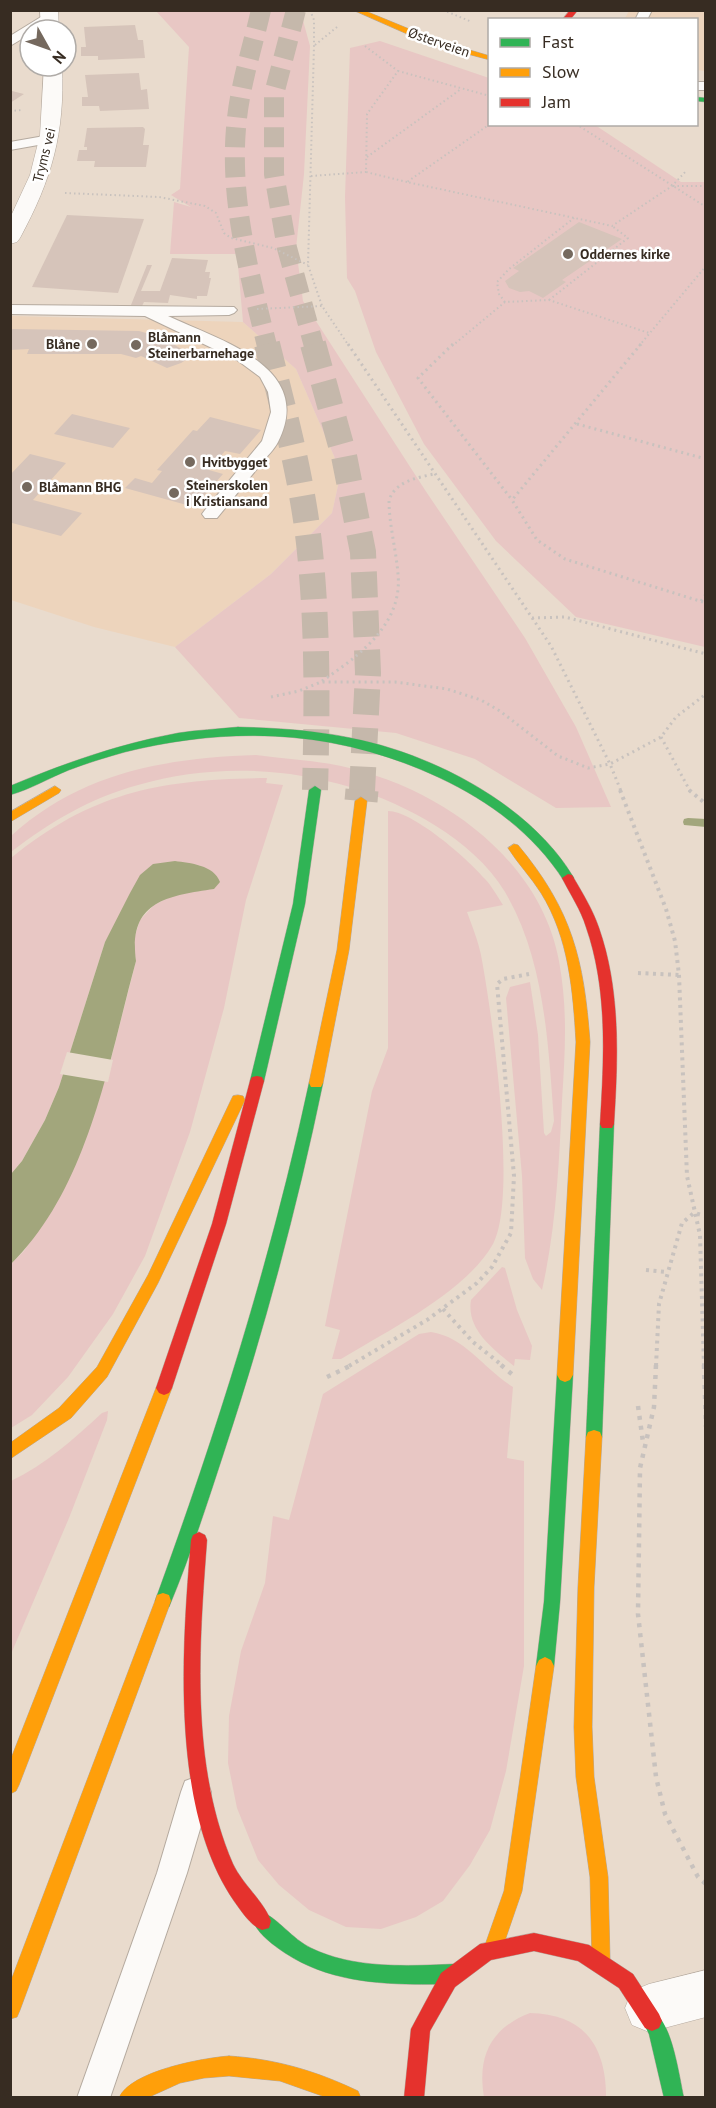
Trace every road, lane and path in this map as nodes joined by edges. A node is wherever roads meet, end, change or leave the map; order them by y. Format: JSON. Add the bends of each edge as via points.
{"nodes":[{"id":1,"x":310,"y":10,"type":"edge"},
{"id":2,"x":356,"y":10,"type":"edge"},
{"id":3,"x":393,"y":10,"type":"edge"},
{"id":4,"x":443,"y":10,"type":"edge"},
{"id":5,"x":342,"y":25,"type":"dead end"},
{"id":6,"x":481,"y":25,"type":"dead end"},
{"id":7,"x":333,"y":30,"type":"junction"},
{"id":8,"x":343,"y":34,"type":"dead end"},
{"id":9,"x":363,"y":44,"type":"dead end"},
{"id":10,"x":315,"y":46,"type":"junction"},
{"id":11,"x":488,"y":57,"type":"edge"},
{"id":12,"x":488,"y":57,"type":"edge"},
{"id":13,"x":398,"y":71,"type":"junction"},
{"id":14,"x":53,"y":78,"type":"edge"},
{"id":15,"x":462,"y":89,"type":"junction"},
{"id":16,"x":488,"y":96,"type":"edge"},
{"id":17,"x":488,"y":124,"type":"edge"},
{"id":18,"x":579,"y":126,"type":"edge"},
{"id":19,"x":50,"y":139,"type":"junction"},
{"id":20,"x":10,"y":146,"type":"edge"},
{"id":21,"x":367,"y":157,"type":"junction"},
{"id":22,"x":687,"y":170,"type":"dead end"},
{"id":23,"x":366,"y":172,"type":"junction"},
{"id":24,"x":311,"y":176,"type":"junction"},
{"id":25,"x":407,"y":182,"type":"junction"},
{"id":26,"x":672,"y":186,"type":"junction"},
{"id":27,"x":705,"y":186,"type":"edge"},
{"id":28,"x":34,"y":192,"type":"junction"},
{"id":29,"x":705,"y":207,"type":"edge"},
{"id":30,"x":575,"y":218,"type":"junction"},
{"id":31,"x":612,"y":226,"type":"junction"},
{"id":32,"x":10,"y":238,"type":"edge"},
{"id":33,"x":308,"y":265,"type":"junction"},
{"id":34,"x":705,"y":266,"type":"edge"},
{"id":35,"x":549,"y":300,"type":"junction"},
{"id":36,"x":505,"y":302,"type":"junction"},
{"id":37,"x":322,"y":306,"type":"junction"},
{"id":38,"x":10,"y":309,"type":"edge"},
{"id":39,"x":229,"y":310,"type":"joint"},
{"id":40,"x":148,"y":312,"type":"junction"},
{"id":41,"x":649,"y":333,"type":"junction"},
{"id":42,"x":577,"y":424,"type":"junction"},
{"id":43,"x":705,"y":459,"type":"edge"},
{"id":44,"x":434,"y":474,"type":"junction"},
{"id":45,"x":512,"y":500,"type":"junction"},
{"id":46,"x":212,"y":514,"type":"dead end"},
{"id":47,"x":705,"y":594,"type":"edge"},
{"id":48,"x":703,"y":602,"type":"edge"},
{"id":49,"x":532,"y":618,"type":"junction"},
{"id":50,"x":705,"y":654,"type":"edge"},
{"id":51,"x":321,"y":682,"type":"dead end"},
{"id":52,"x":705,"y":694,"type":"edge"},
{"id":53,"x":662,"y":737,"type":"junction"},
{"id":54,"x":159,"y":755,"type":"dead end"},
{"id":55,"x":610,"y":764,"type":"junction"},
{"id":56,"x":98,"y":771,"type":"dead end"},
{"id":57,"x":72,"y":783,"type":"dead end"},
{"id":58,"x":315,"y":790,"type":"tunnel mouth"},
{"id":59,"x":10,"y":791,"type":"edge"},
{"id":60,"x":361,"y":801,"type":"tunnel mouth"},
{"id":61,"x":705,"y":804,"type":"edge"},
{"id":62,"x":10,"y":818,"type":"edge"},
{"id":63,"x":500,"y":834,"type":"dead end"},
{"id":64,"x":635,"y":973,"type":"dead end"},
{"id":65,"x":529,"y":974,"type":"dead end"},
{"id":66,"x":679,"y":975,"type":"junction"},
{"id":67,"x":267,"y":1045,"type":"junction"},
{"id":68,"x":694,"y":1214,"type":"junction"},
{"id":69,"x":705,"y":1216,"type":"edge"},
{"id":70,"x":646,"y":1270,"type":"dead end"},
{"id":71,"x":666,"y":1272,"type":"junction"},
{"id":72,"x":443,"y":1309,"type":"junction"},
{"id":73,"x":513,"y":1375,"type":"dead end"},
{"id":74,"x":327,"y":1377,"type":"dead end"},
{"id":75,"x":638,"y":1406,"type":"dead end"},
{"id":76,"x":705,"y":1427,"type":"edge"},
{"id":77,"x":643,"y":1445,"type":"junction"},
{"id":78,"x":10,"y":1452,"type":"edge"},
{"id":79,"x":202,"y":1498,"type":"junction"},
{"id":80,"x":200,"y":1781,"type":"junction"},
{"id":81,"x":10,"y":1785,"type":"edge"},
{"id":82,"x":705,"y":1884,"type":"edge"},
{"id":83,"x":493,"y":1948,"type":"junction"},
{"id":84,"x":600,"y":1960,"type":"junction"},
{"id":85,"x":453,"y":1974,"type":"junction"},
{"id":86,"x":705,"y":1993,"type":"edge"},
{"id":87,"x":649,"y":2008,"type":"junction"},
{"id":88,"x":10,"y":2010,"type":"edge"},
{"id":89,"x":93,"y":2097,"type":"edge"},
{"id":90,"x":129,"y":2097,"type":"edge"},
{"id":91,"x":351,"y":2097,"type":"edge"},
{"id":92,"x":414,"y":2097,"type":"edge"},
{"id":93,"x":674,"y":2097,"type":"edge"}],
"edges":[{"from":1,"to":10,"type":"path"},
{"from":2,"to":11,"type":"main road","name":"Østerveien","via":[[442,45]]},
{"from":3,"to":12,"type":"main road","name":"Østerveien"},
{"from":4,"to":6,"type":"path"},
{"from":5,"to":7,"type":"path"},
{"from":7,"to":8,"type":"path"},
{"from":7,"to":10,"type":"path"},
{"from":9,"to":13,"type":"path"},
{"from":10,"to":24,"type":"path"},
{"from":13,"to":15,"type":"path"},
{"from":13,"to":21,"type":"path","via":[[367,114]]},
{"from":14,"to":19,"type":"street","name":"Tryms vei"},
{"from":15,"to":16,"type":"path"},
{"from":15,"to":21,"type":"path"},
{"from":17,"to":25,"type":"path"},
{"from":18,"to":26,"type":"path"},
{"from":19,"to":20,"type":"lane"},
{"from":19,"to":28,"type":"street","name":"Tryms vei"},
{"from":21,"to":23,"type":"path"},
{"from":22,"to":26,"type":"path"},
{"from":23,"to":24,"type":"path"},
{"from":23,"to":25,"type":"path"},
{"from":24,"to":33,"type":"path"},
{"from":25,"to":30,"type":"path"},
{"from":26,"to":27,"type":"path"},
{"from":26,"to":29,"type":"path"},
{"from":26,"to":31,"type":"path"},
{"from":28,"to":32,"type":"street","name":"Tryms vei"},
{"from":28,"to":33,"type":"path","via":[[159,197],[190,202],[216,213],[231,238],[273,248]]},
{"from":30,"to":31,"type":"path"},
{"from":30,"to":36,"type":"path","via":[[498,282],[499,294]]},
{"from":31,"to":35,"type":"path","via":[[628,238]]},
{"from":33,"to":37,"type":"path"},
{"from":34,"to":41,"type":"path"},
{"from":35,"to":36,"type":"path"},
{"from":35,"to":41,"type":"path"},
{"from":36,"to":45,"type":"path","via":[[418,378]]},
{"from":37,"to":39,"type":"path"},
{"from":37,"to":44,"type":"path"},
{"from":38,"to":40,"type":"lane"},
{"from":39,"to":40,"type":"lane"},
{"from":40,"to":46,"type":"lane","via":[[242,357],[266,374],[276,392],[279,411],[270,442]]},
{"from":41,"to":42,"type":"path"},
{"from":42,"to":43,"type":"path"},
{"from":42,"to":45,"type":"path"},
{"from":44,"to":49,"type":"path"},
{"from":44,"to":51,"type":"path","via":[[392,491],[388,503],[399,595],[371,643]]},
{"from":45,"to":48,"type":"path","via":[[537,540],[565,559]]},
{"from":47,"to":48,"type":"path"},
{"from":49,"to":50,"type":"path","via":[[565,617]]},
{"from":49,"to":55,"type":"path","via":[[551,646]]},
{"from":52,"to":53,"type":"path","via":[[676,717]]},
{"from":53,"to":55,"type":"path"},
{"from":53,"to":61,"type":"path","via":[[690,791]]},
{"from":54,"to":56,"type":"main road"},
{"from":55,"to":66,"type":"path","via":[[666,909]]},
{"from":57,"to":62,"type":"main road","via":[[44,795]]},
{"from":58,"to":67,"type":"main road","via":[[299,904]]},
{"from":59,"to":84,"type":"main road","via":[[106,751],[186,734],[285,731],[349,741],[436,770],[511,815],[561,868],[584,908],[604,969],[610,1068],[585,1617],[584,1765],[598,1864]]},
{"from":60,"to":79,"type":"main road","via":[[342,950],[311,1111],[261,1310]]},
{"from":63,"to":83,"type":"main road","via":[[538,875],[568,933],[581,996],[583,1042],[551,1613],[513,1891]]},
{"from":64,"to":66,"type":"path"},
{"from":65,"to":72,"type":"path","via":[[497,984],[514,1176],[511,1233],[492,1267]]},
{"from":66,"to":68,"type":"path","via":[[687,1176]]},
{"from":67,"to":78,"type":"main road","via":[[222,1129],[145,1299],[96,1382],[41,1434]]},
{"from":67,"to":81,"type":"main road","via":[[219,1224],[159,1406]]},
{"from":68,"to":69,"type":"path"},
{"from":68,"to":71,"type":"path","via":[[682,1223]]},
{"from":68,"to":76,"type":"path","via":[[700,1235]]},
{"from":70,"to":71,"type":"path"},
{"from":71,"to":77,"type":"path","via":[[659,1304],[654,1407]]},
{"from":72,"to":73,"type":"path","via":[[473,1342]]},
{"from":72,"to":74,"type":"path"},
{"from":75,"to":77,"type":"path"},
{"from":77,"to":82,"type":"path","via":[[638,1614],[656,1777],[665,1814]]},
{"from":79,"to":80,"type":"main road","via":[[191,1668]]},
{"from":79,"to":88,"type":"main road"},
{"from":80,"to":85,"type":"main road","via":[[210,1828],[224,1867],[243,1900],[266,1927],[294,1948],[332,1966],[371,1974]]},
{"from":80,"to":89,"type":"lane"},
{"from":83,"to":84,"type":"main road","via":[[514,1942],[547,1941],[580,1949]]},
{"from":83,"to":85,"type":"main road"},
{"from":84,"to":87,"type":"main road","via":[[627,1981]]},
{"from":85,"to":92,"type":"main road","via":[[433,2001],[419,2034],[412,2070]]},
{"from":86,"to":87,"type":"street"},
{"from":87,"to":93,"type":"main road","via":[[672,2069]]},
{"from":90,"to":91,"type":"main road","via":[[183,2070],[223,2066],[294,2074]]}]}
